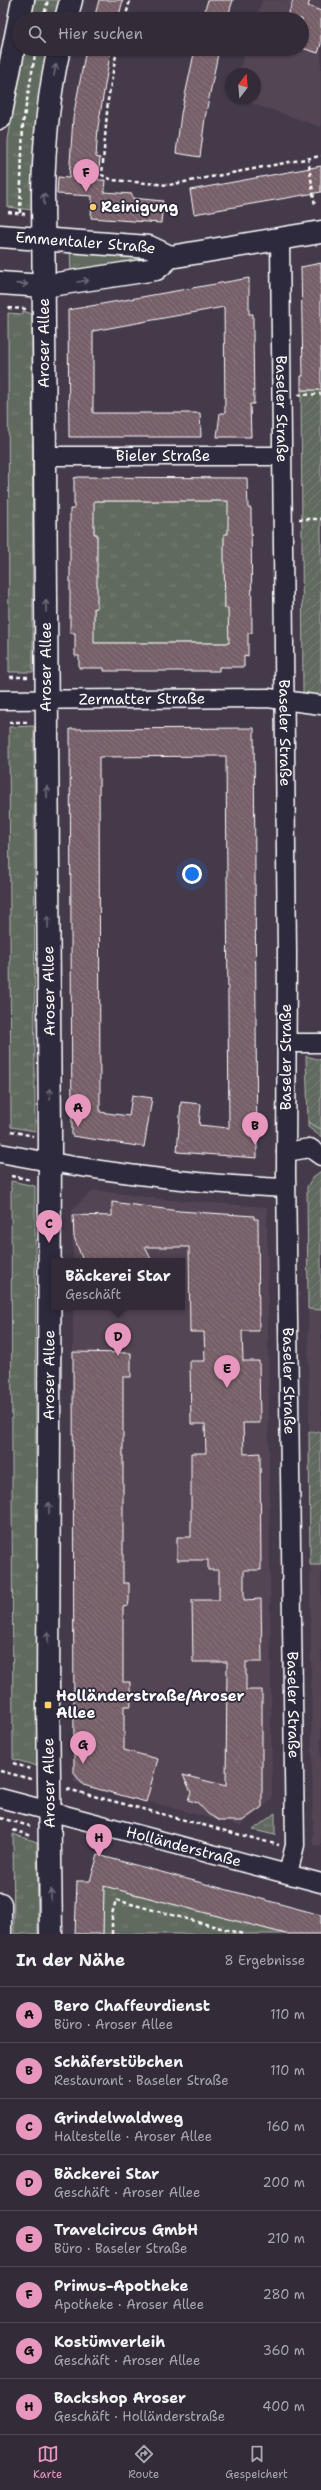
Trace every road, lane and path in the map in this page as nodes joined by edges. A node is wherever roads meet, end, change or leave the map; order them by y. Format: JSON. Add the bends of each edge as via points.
{"nodes":[{"id":1,"x":23,"y":0,"type":"edge"},
{"id":2,"x":48,"y":0,"type":"edge"},
{"id":3,"x":71,"y":0,"type":"edge"},
{"id":4,"x":130,"y":0,"type":"edge"},
{"id":5,"x":21,"y":12,"type":"edge"},
{"id":6,"x":45,"y":12,"type":"edge"},
{"id":7,"x":68,"y":12,"type":"edge"},
{"id":8,"x":126,"y":12,"type":"edge"},
{"id":9,"x":12,"y":56,"type":"edge"},
{"id":10,"x":35,"y":56,"type":"edge"},
{"id":11,"x":58,"y":56,"type":"edge"},
{"id":12,"x":116,"y":56,"type":"edge"},
{"id":13,"x":0,"y":118,"type":"edge"},
{"id":14,"x":321,"y":156,"type":"edge"},
{"id":15,"x":308,"y":158,"type":"junction"},
{"id":16,"x":315,"y":206,"type":"dead end"},
{"id":17,"x":8,"y":212,"type":"dead end"},
{"id":18,"x":20,"y":213,"type":"junction"},
{"id":19,"x":32,"y":215,"type":"dead end"},
{"id":20,"x":321,"y":232,"type":"edge"},
{"id":21,"x":0,"y":236,"type":"edge"},
{"id":22,"x":44,"y":238,"type":"junction"},
{"id":23,"x":280,"y":239,"type":"junction"},
{"id":24,"x":170,"y":257,"type":"junction"},
{"id":25,"x":0,"y":283,"type":"edge"},
{"id":26,"x":44,"y":286,"type":"junction"},
{"id":27,"x":8,"y":308,"type":"dead end"},
{"id":28,"x":32,"y":309,"type":"dead end"},
{"id":29,"x":321,"y":394,"type":"edge"},
{"id":30,"x":296,"y":395,"type":"dead end"},
{"id":31,"x":45,"y":456,"type":"junction"},
{"id":32,"x":282,"y":456,"type":"junction"},
{"id":33,"x":297,"y":519,"type":"dead end"},
{"id":34,"x":321,"y":519,"type":"edge"},
{"id":35,"x":10,"y":677,"type":"dead end"},
{"id":36,"x":33,"y":677,"type":"dead end"},
{"id":37,"x":0,"y":700,"type":"edge"},
{"id":38,"x":46,"y":700,"type":"junction"},
{"id":39,"x":284,"y":700,"type":"junction"},
{"id":40,"x":321,"y":705,"type":"edge"},
{"id":41,"x":9,"y":722,"type":"dead end"},
{"id":42,"x":34,"y":722,"type":"dead end"},
{"id":43,"x":287,"y":1043,"type":"junction"},
{"id":44,"x":321,"y":1043,"type":"edge"},
{"id":45,"x":10,"y":1131,"type":"dead end"},
{"id":46,"x":35,"y":1136,"type":"dead end"},
{"id":47,"x":286,"y":1152,"type":"junction"},
{"id":48,"x":0,"y":1153,"type":"edge"},
{"id":49,"x":321,"y":1156,"type":"edge"},
{"id":50,"x":50,"y":1162,"type":"junction"},
{"id":51,"x":11,"y":1176,"type":"dead end"},
{"id":52,"x":35,"y":1180,"type":"dead end"},
{"id":53,"x":286,"y":1188,"type":"junction"},
{"id":54,"x":13,"y":1764,"type":"dead end"},
{"id":55,"x":0,"y":1771,"type":"edge"},
{"id":56,"x":37,"y":1772,"type":"dead end"},
{"id":57,"x":37,"y":1781,"type":"dead end"},
{"id":58,"x":90,"y":1795,"type":"dead end"},
{"id":59,"x":0,"y":1798,"type":"edge"},
{"id":60,"x":50,"y":1811,"type":"junction"},
{"id":61,"x":13,"y":1830,"type":"dead end"},
{"id":62,"x":38,"y":1838,"type":"dead end"},
{"id":63,"x":284,"y":1846,"type":"dead end"},
{"id":64,"x":288,"y":1874,"type":"junction"},
{"id":65,"x":321,"y":1883,"type":"edge"},
{"id":66,"x":0,"y":1904,"type":"edge"},
{"id":67,"x":0,"y":1934,"type":"edge"},
{"id":68,"x":51,"y":1934,"type":"edge"},
{"id":69,"x":112,"y":1934,"type":"edge"},
{"id":70,"x":243,"y":1934,"type":"edge"}],
"edges":[{"from":1,"to":5,"type":"main road"},
{"from":2,"to":6,"type":"path"},
{"from":3,"to":7,"type":"main road"},
{"from":4,"to":8,"type":"path"},
{"from":9,"to":13,"type":"main road"},
{"from":10,"to":18,"type":"path","via":[[23,123]]},
{"from":22,"to":11,"type":"main road","name":"Aroser Allee","one_way":true,"via":[[44,152]]},
{"from":12,"to":15,"type":"path","via":[[108,100],[102,175],[112,180],[170,185]]},
{"from":14,"to":15,"type":"path"},
{"from":15,"to":16,"type":"path"},
{"from":17,"to":18,"type":"path"},
{"from":18,"to":19,"type":"path"},
{"from":20,"to":23,"type":"main road","name":"Emmentaler Straße"},
{"from":21,"to":22,"type":"main road","name":"Emmentaler Straße"},
{"from":22,"to":24,"type":"main road","name":"Emmentaler Straße","via":[[149,247]]},
{"from":22,"to":26,"type":"main road","name":"Aroser Allee"},
{"from":23,"to":24,"type":"main road","name":"Emmentaler Straße"},
{"from":23,"to":32,"type":"street","name":"Baseler Straße"},
{"from":26,"to":24,"type":"main road","name":"Emmentaler Straße","one_way":true,"via":[[156,269]]},
{"from":25,"to":26,"type":"main road","name":"Emmentaler Straße","one_way":true},
{"from":26,"to":31,"type":"main road","name":"Aroser Allee"},
{"from":27,"to":28,"type":"path"},
{"from":29,"to":30,"type":"path"},
{"from":31,"to":32,"type":"street","name":"Bieler Straße"},
{"from":38,"to":31,"type":"main road","name":"Aroser Allee","one_way":true},
{"from":32,"to":39,"type":"street","name":"Baseler Straße"},
{"from":33,"to":34,"type":"path"},
{"from":35,"to":36,"type":"path"},
{"from":37,"to":38,"type":"street","name":"Zermatter Straße"},
{"from":38,"to":39,"type":"street","name":"Zermatter Straße"},
{"from":50,"to":38,"type":"main road","name":"Aroser Allee","one_way":true},
{"from":39,"to":40,"type":"street","name":"Zermatter Straße"},
{"from":39,"to":43,"type":"street","name":"Baseler Straße"},
{"from":41,"to":42,"type":"path"},
{"from":43,"to":44,"type":"street"},
{"from":43,"to":47,"type":"street","name":"Baseler Straße"},
{"from":45,"to":46,"type":"path"},
{"from":47,"to":49,"type":"street","via":[[310,1148]]},
{"from":47,"to":53,"type":"street","name":"Baseler Straße"},
{"from":48,"to":50,"type":"street"},
{"from":50,"to":53,"type":"street","via":[[224,1186]]},
{"from":60,"to":50,"type":"main road","name":"Aroser Allee","one_way":true},
{"from":51,"to":52,"type":"path"},
{"from":53,"to":64,"type":"street","name":"Baseler Straße","via":[[295,1841]]},
{"from":54,"to":56,"type":"path"},
{"from":55,"to":57,"type":"path"},
{"from":58,"to":63,"type":"path"},
{"from":59,"to":60,"type":"street","name":"Holländerstraße"},
{"from":60,"to":64,"type":"street","name":"Holländerstraße"},
{"from":68,"to":60,"type":"main road","name":"Aroser Allee","one_way":true},
{"from":61,"to":62,"type":"path"},
{"from":64,"to":65,"type":"street","name":"Holländerstraße"},
{"from":66,"to":67,"type":"main road"},
{"from":69,"to":70,"type":"path","via":[[112,1914],[116,1900]]}]}
